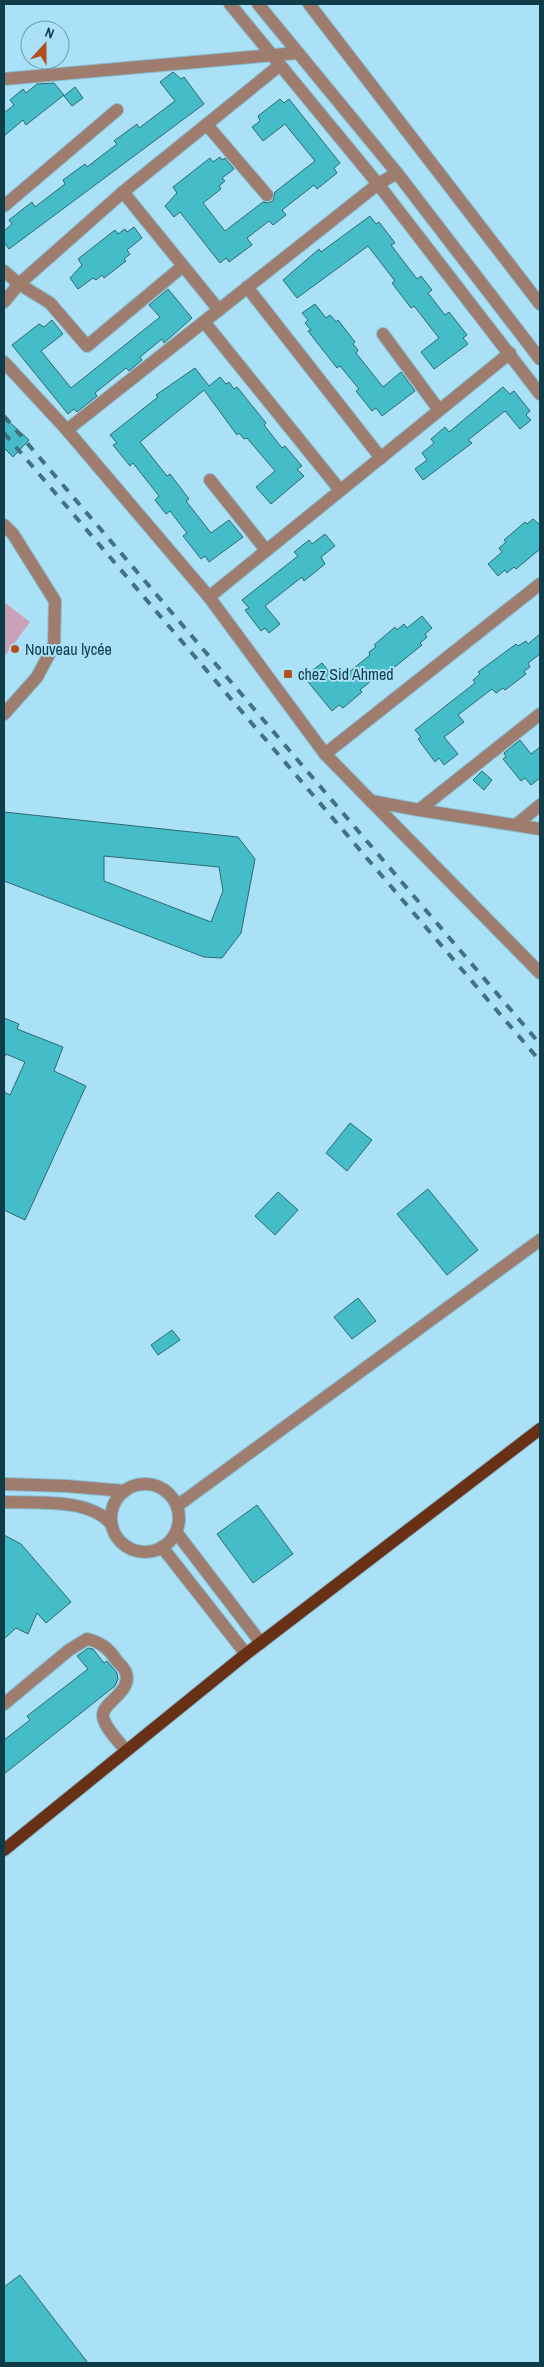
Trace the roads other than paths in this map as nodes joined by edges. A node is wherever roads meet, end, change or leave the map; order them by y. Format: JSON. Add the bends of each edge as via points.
{"nodes":[{"id":1,"x":230,"y":4,"type":"edge"},
{"id":2,"x":258,"y":4,"type":"edge"},
{"id":3,"x":309,"y":4,"type":"edge"},
{"id":4,"x":297,"y":53,"type":"junction"},
{"id":5,"x":272,"y":55,"type":"junction"},
{"id":6,"x":280,"y":65,"type":"junction"},
{"id":7,"x":4,"y":79,"type":"edge"},
{"id":8,"x":117,"y":110,"type":"dead end"},
{"id":9,"x":207,"y":124,"type":"junction"},
{"id":10,"x":398,"y":173,"type":"junction"},
{"id":11,"x":378,"y":184,"type":"junction"},
{"id":12,"x":123,"y":192,"type":"junction"},
{"id":13,"x":267,"y":195,"type":"dead end"},
{"id":14,"x":4,"y":206,"type":"edge"},
{"id":15,"x":183,"y":266,"type":"junction"},
{"id":16,"x":4,"y":270,"type":"edge"},
{"id":17,"x":20,"y":284,"type":"junction"},
{"id":18,"x":247,"y":288,"type":"junction"},
{"id":19,"x":4,"y":302,"type":"edge"},
{"id":20,"x":540,"y":304,"type":"edge"},
{"id":21,"x":219,"y":310,"type":"junction"},
{"id":22,"x":204,"y":323,"type":"junction"},
{"id":23,"x":383,"y":334,"type":"dead end"},
{"id":24,"x":510,"y":353,"type":"junction"},
{"id":25,"x":540,"y":359,"type":"edge"},
{"id":26,"x":4,"y":362,"type":"edge"},
{"id":27,"x":540,"y":394,"type":"edge"},
{"id":28,"x":439,"y":410,"type":"junction"},
{"id":29,"x":67,"y":430,"type":"junction"},
{"id":30,"x":381,"y":458,"type":"junction"},
{"id":31,"x":210,"y":480,"type":"dead end"},
{"id":32,"x":340,"y":490,"type":"junction"},
{"id":33,"x":4,"y":525,"type":"edge"},
{"id":34,"x":266,"y":550,"type":"junction"},
{"id":35,"x":540,"y":584,"type":"edge"},
{"id":36,"x":209,"y":597,"type":"junction"},
{"id":37,"x":4,"y":714,"type":"edge"},
{"id":38,"x":540,"y":714,"type":"edge"},
{"id":39,"x":325,"y":754,"type":"junction"},
{"id":40,"x":371,"y":801,"type":"junction"},
{"id":41,"x":540,"y":805,"type":"edge"},
{"id":42,"x":419,"y":810,"type":"junction"},
{"id":43,"x":516,"y":825,"type":"junction"},
{"id":44,"x":540,"y":829,"type":"edge"},
{"id":45,"x":540,"y":973,"type":"edge"},
{"id":46,"x":540,"y":1240,"type":"edge"},
{"id":47,"x":540,"y":1429,"type":"edge"},
{"id":48,"x":4,"y":1484,"type":"edge"},
{"id":49,"x":124,"y":1491,"type":"junction"},
{"id":50,"x":4,"y":1502,"type":"edge"},
{"id":51,"x":177,"y":1506,"type":"junction"},
{"id":52,"x":111,"y":1524,"type":"junction"},
{"id":53,"x":176,"y":1532,"type":"junction"},
{"id":54,"x":162,"y":1547,"type":"junction"},
{"id":55,"x":261,"y":1643,"type":"junction"},
{"id":56,"x":246,"y":1654,"type":"junction"},
{"id":57,"x":4,"y":1704,"type":"edge"},
{"id":58,"x":126,"y":1751,"type":"junction"},
{"id":59,"x":4,"y":1850,"type":"edge"}],
"edges":[{"from":1,"to":5,"type":"street"},
{"from":2,"to":4,"type":"street"},
{"from":3,"to":20,"type":"street"},
{"from":4,"to":5,"type":"street"},
{"from":4,"to":10,"type":"street"},
{"from":5,"to":6,"type":"street"},
{"from":5,"to":7,"type":"street"},
{"from":6,"to":9,"type":"street"},
{"from":6,"to":11,"type":"street"},
{"from":8,"to":14,"type":"street"},
{"from":9,"to":12,"type":"street"},
{"from":9,"to":13,"type":"street"},
{"from":10,"to":11,"type":"street"},
{"from":10,"to":25,"type":"street"},
{"from":11,"to":18,"type":"street"},
{"from":11,"to":24,"type":"street"},
{"from":12,"to":15,"type":"street"},
{"from":12,"to":17,"type":"street"},
{"from":15,"to":17,"type":"street","via":[[87,346],[50,304]]},
{"from":15,"to":21,"type":"street"},
{"from":16,"to":17,"type":"street"},
{"from":17,"to":19,"type":"street"},
{"from":18,"to":21,"type":"street"},
{"from":18,"to":30,"type":"street"},
{"from":21,"to":22,"type":"street"},
{"from":22,"to":29,"type":"street"},
{"from":22,"to":32,"type":"street"},
{"from":23,"to":28,"type":"street"},
{"from":24,"to":27,"type":"street"},
{"from":24,"to":28,"type":"street"},
{"from":26,"to":29,"type":"street"},
{"from":28,"to":30,"type":"street"},
{"from":29,"to":36,"type":"street"},
{"from":30,"to":32,"type":"street"},
{"from":31,"to":34,"type":"street"},
{"from":32,"to":34,"type":"street"},
{"from":33,"to":37,"type":"street","via":[[55,601],[54,645],[37,678]]},
{"from":34,"to":36,"type":"street"},
{"from":35,"to":39,"type":"street"},
{"from":36,"to":39,"type":"street"},
{"from":38,"to":42,"type":"street"},
{"from":39,"to":40,"type":"street"},
{"from":40,"to":42,"type":"street"},
{"from":40,"to":45,"type":"street"},
{"from":41,"to":43,"type":"street"},
{"from":42,"to":43,"type":"street"},
{"from":43,"to":44,"type":"street"},
{"from":46,"to":51,"type":"street"},
{"from":47,"to":55,"type":"main road"},
{"from":48,"to":49,"type":"street"},
{"from":49,"to":51,"type":"street","via":[[134,1486],[155,1486],[164,1490]]},
{"from":49,"to":52,"type":"street","via":[[113,1505]]},
{"from":50,"to":52,"type":"street","via":[[71,1505],[104,1515]]},
{"from":51,"to":53,"type":"street"},
{"from":52,"to":54,"type":"street","via":[[122,1543],[131,1549],[147,1552]]},
{"from":53,"to":54,"type":"street"},
{"from":53,"to":55,"type":"street"},
{"from":54,"to":56,"type":"street"},
{"from":55,"to":56,"type":"main road"},
{"from":56,"to":58,"type":"main road"},
{"from":57,"to":58,"type":"street","via":[[69,1650],[87,1639],[99,1642],[126,1673],[123,1689],[104,1710],[103,1716]]},
{"from":58,"to":59,"type":"main road"}]}
